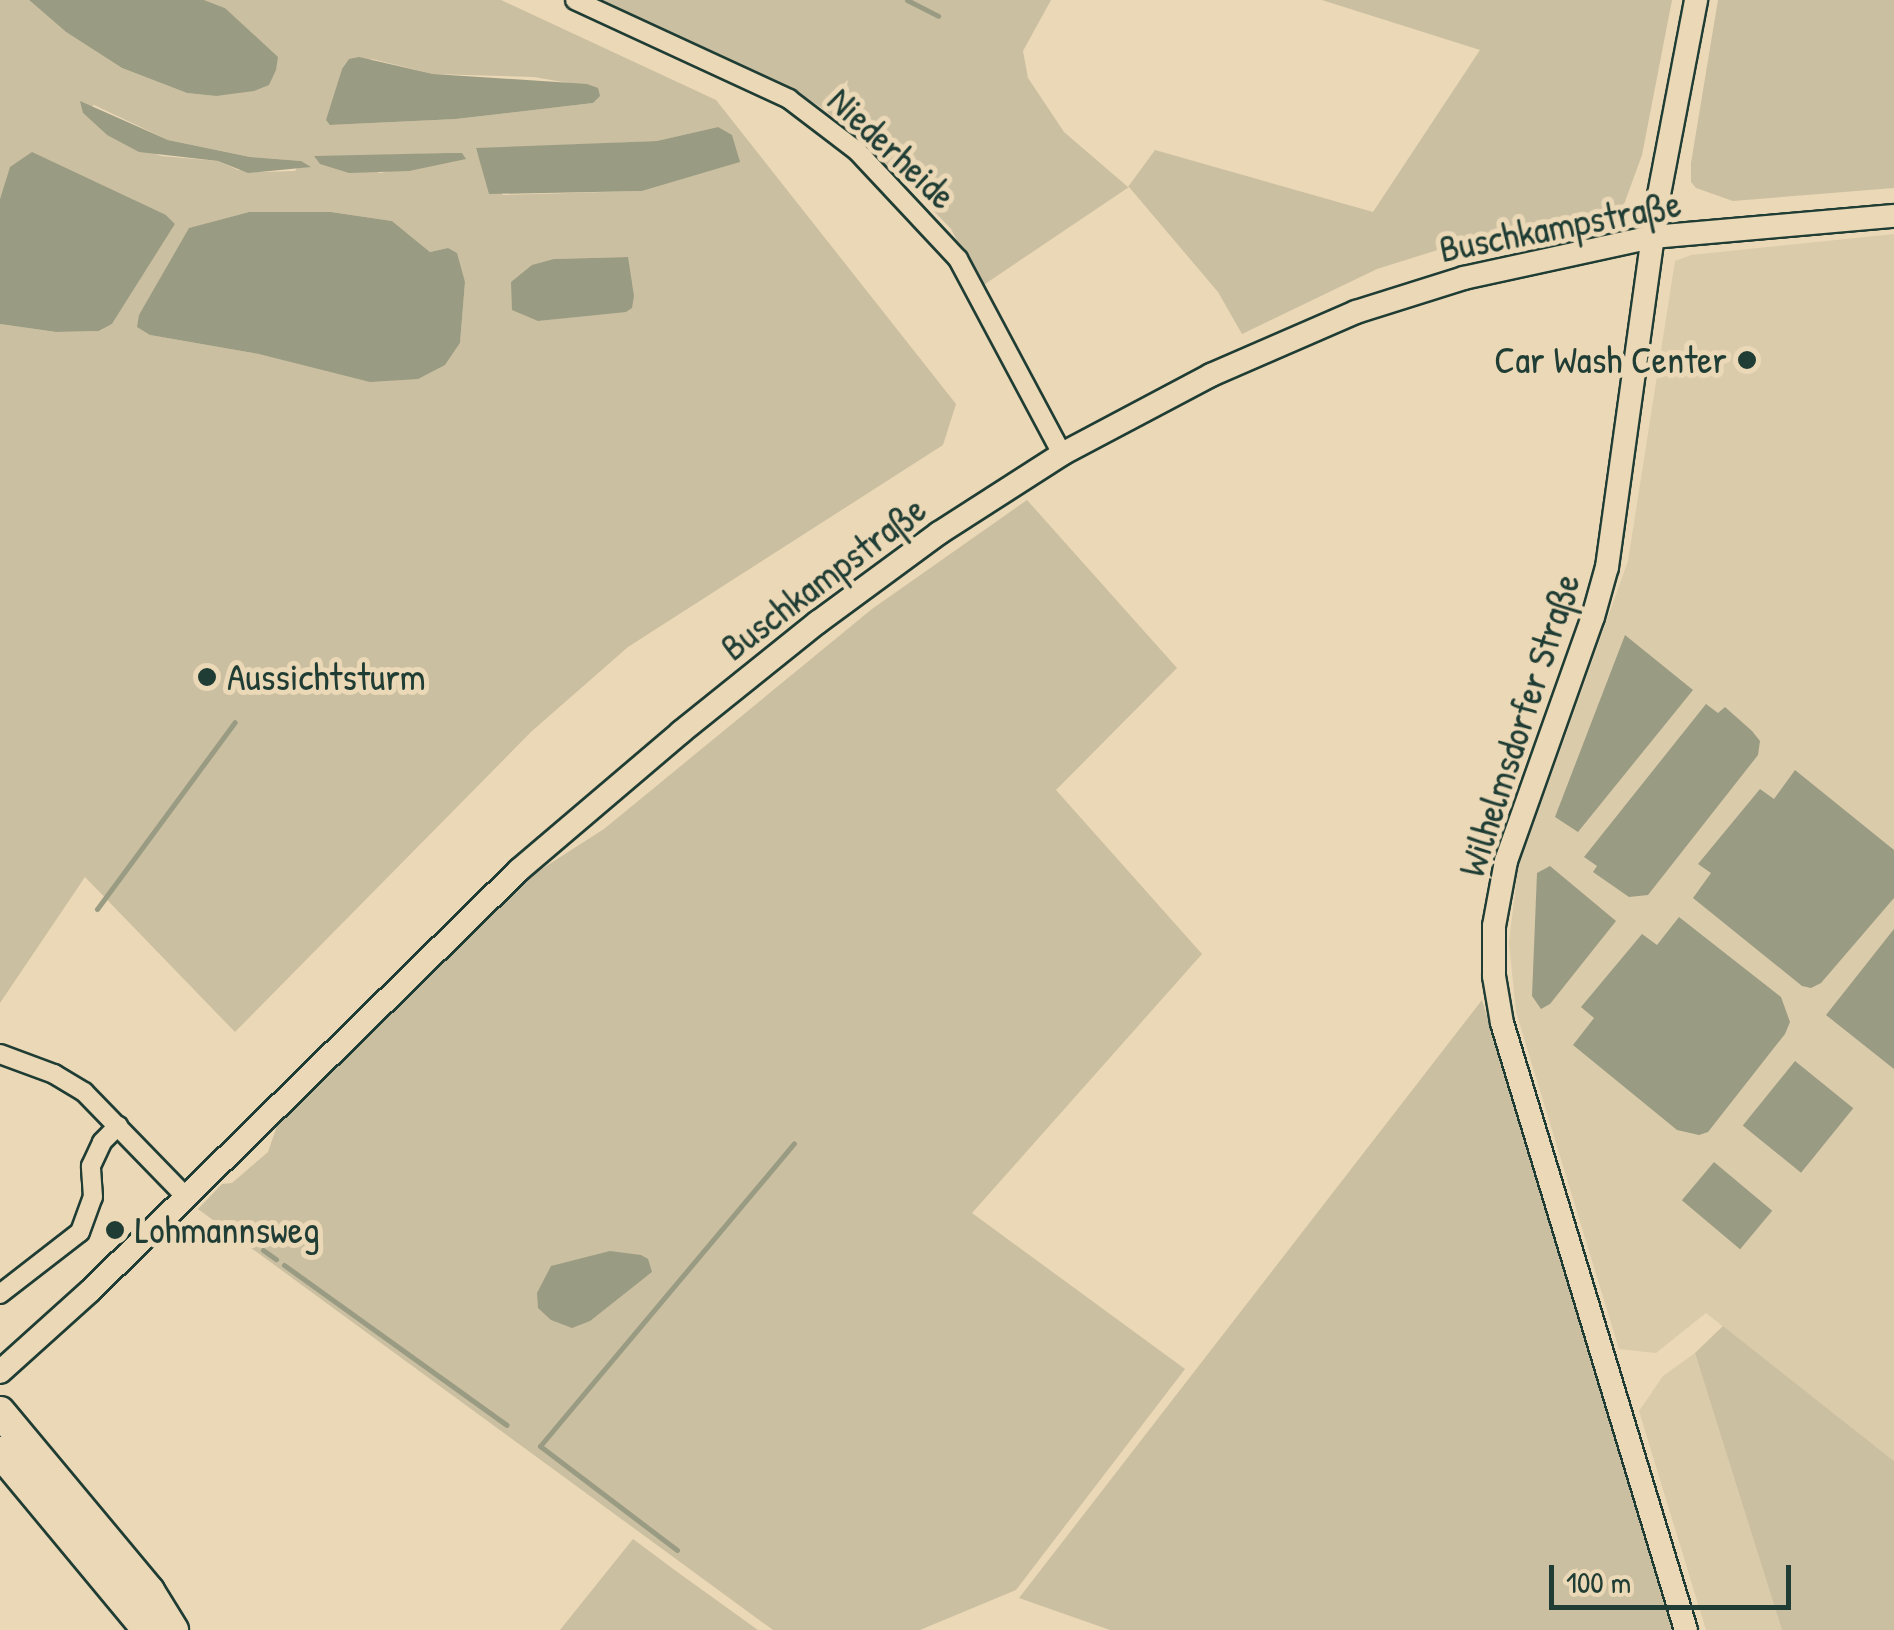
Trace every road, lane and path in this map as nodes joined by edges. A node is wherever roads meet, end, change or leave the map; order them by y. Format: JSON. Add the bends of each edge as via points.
{"nodes":[{"id":1,"x":574,"y":0,"type":"edge"},
{"id":2,"x":1696,"y":0,"type":"edge"},
{"id":3,"x":1894,"y":216,"type":"edge"},
{"id":4,"x":1652,"y":237,"type":"junction"},
{"id":5,"x":1062,"y":454,"type":"junction"},
{"id":6,"x":0,"y":1054,"type":"edge"},
{"id":7,"x":118,"y":1126,"type":"junction"},
{"id":8,"x":185,"y":1196,"type":"junction"},
{"id":9,"x":0,"y":1294,"type":"edge"},
{"id":10,"x":0,"y":1372,"type":"edge"},
{"id":11,"x":0,"y":1412,"type":"edge"},
{"id":12,"x":1,"y":1454,"type":"edge"},
{"id":13,"x":148,"y":1630,"type":"edge"},
{"id":14,"x":173,"y":1630,"type":"edge"},
{"id":15,"x":1686,"y":1630,"type":"edge"}],
"edges":[{"from":1,"to":5,"type":"street","name":"Niederheide","via":[[789,99],[857,151],[958,259]]},
{"from":2,"to":4,"type":"main road","name":"Wilhelmsdorfer Straße"},
{"from":3,"to":4,"type":"main road","name":"Buschkampstraße"},
{"from":4,"to":5,"type":"main road","name":"Buschkampstraße","via":[[1464,278],[1356,312],[1211,374]]},
{"from":4,"to":15,"type":"main road","name":"Wilhelmsdorfer Straße","via":[[1607,567],[1506,861],[1494,926],[1494,976],[1502,1023]]},
{"from":5,"to":8,"type":"main road","name":"Buschkampstraße","via":[[940,532],[680,732],[515,874]]},
{"from":6,"to":7,"type":"street","via":[[69,1083]]},
{"from":7,"to":8,"type":"street"},
{"from":7,"to":9,"type":"street","via":[[91,1166],[93,1197],[80,1232]]},
{"from":8,"to":10,"type":"main road","name":"Buschkampstraße"},
{"from":11,"to":14,"type":"highway","via":[[149,1591]]},
{"from":12,"to":13,"type":"highway"}]}
